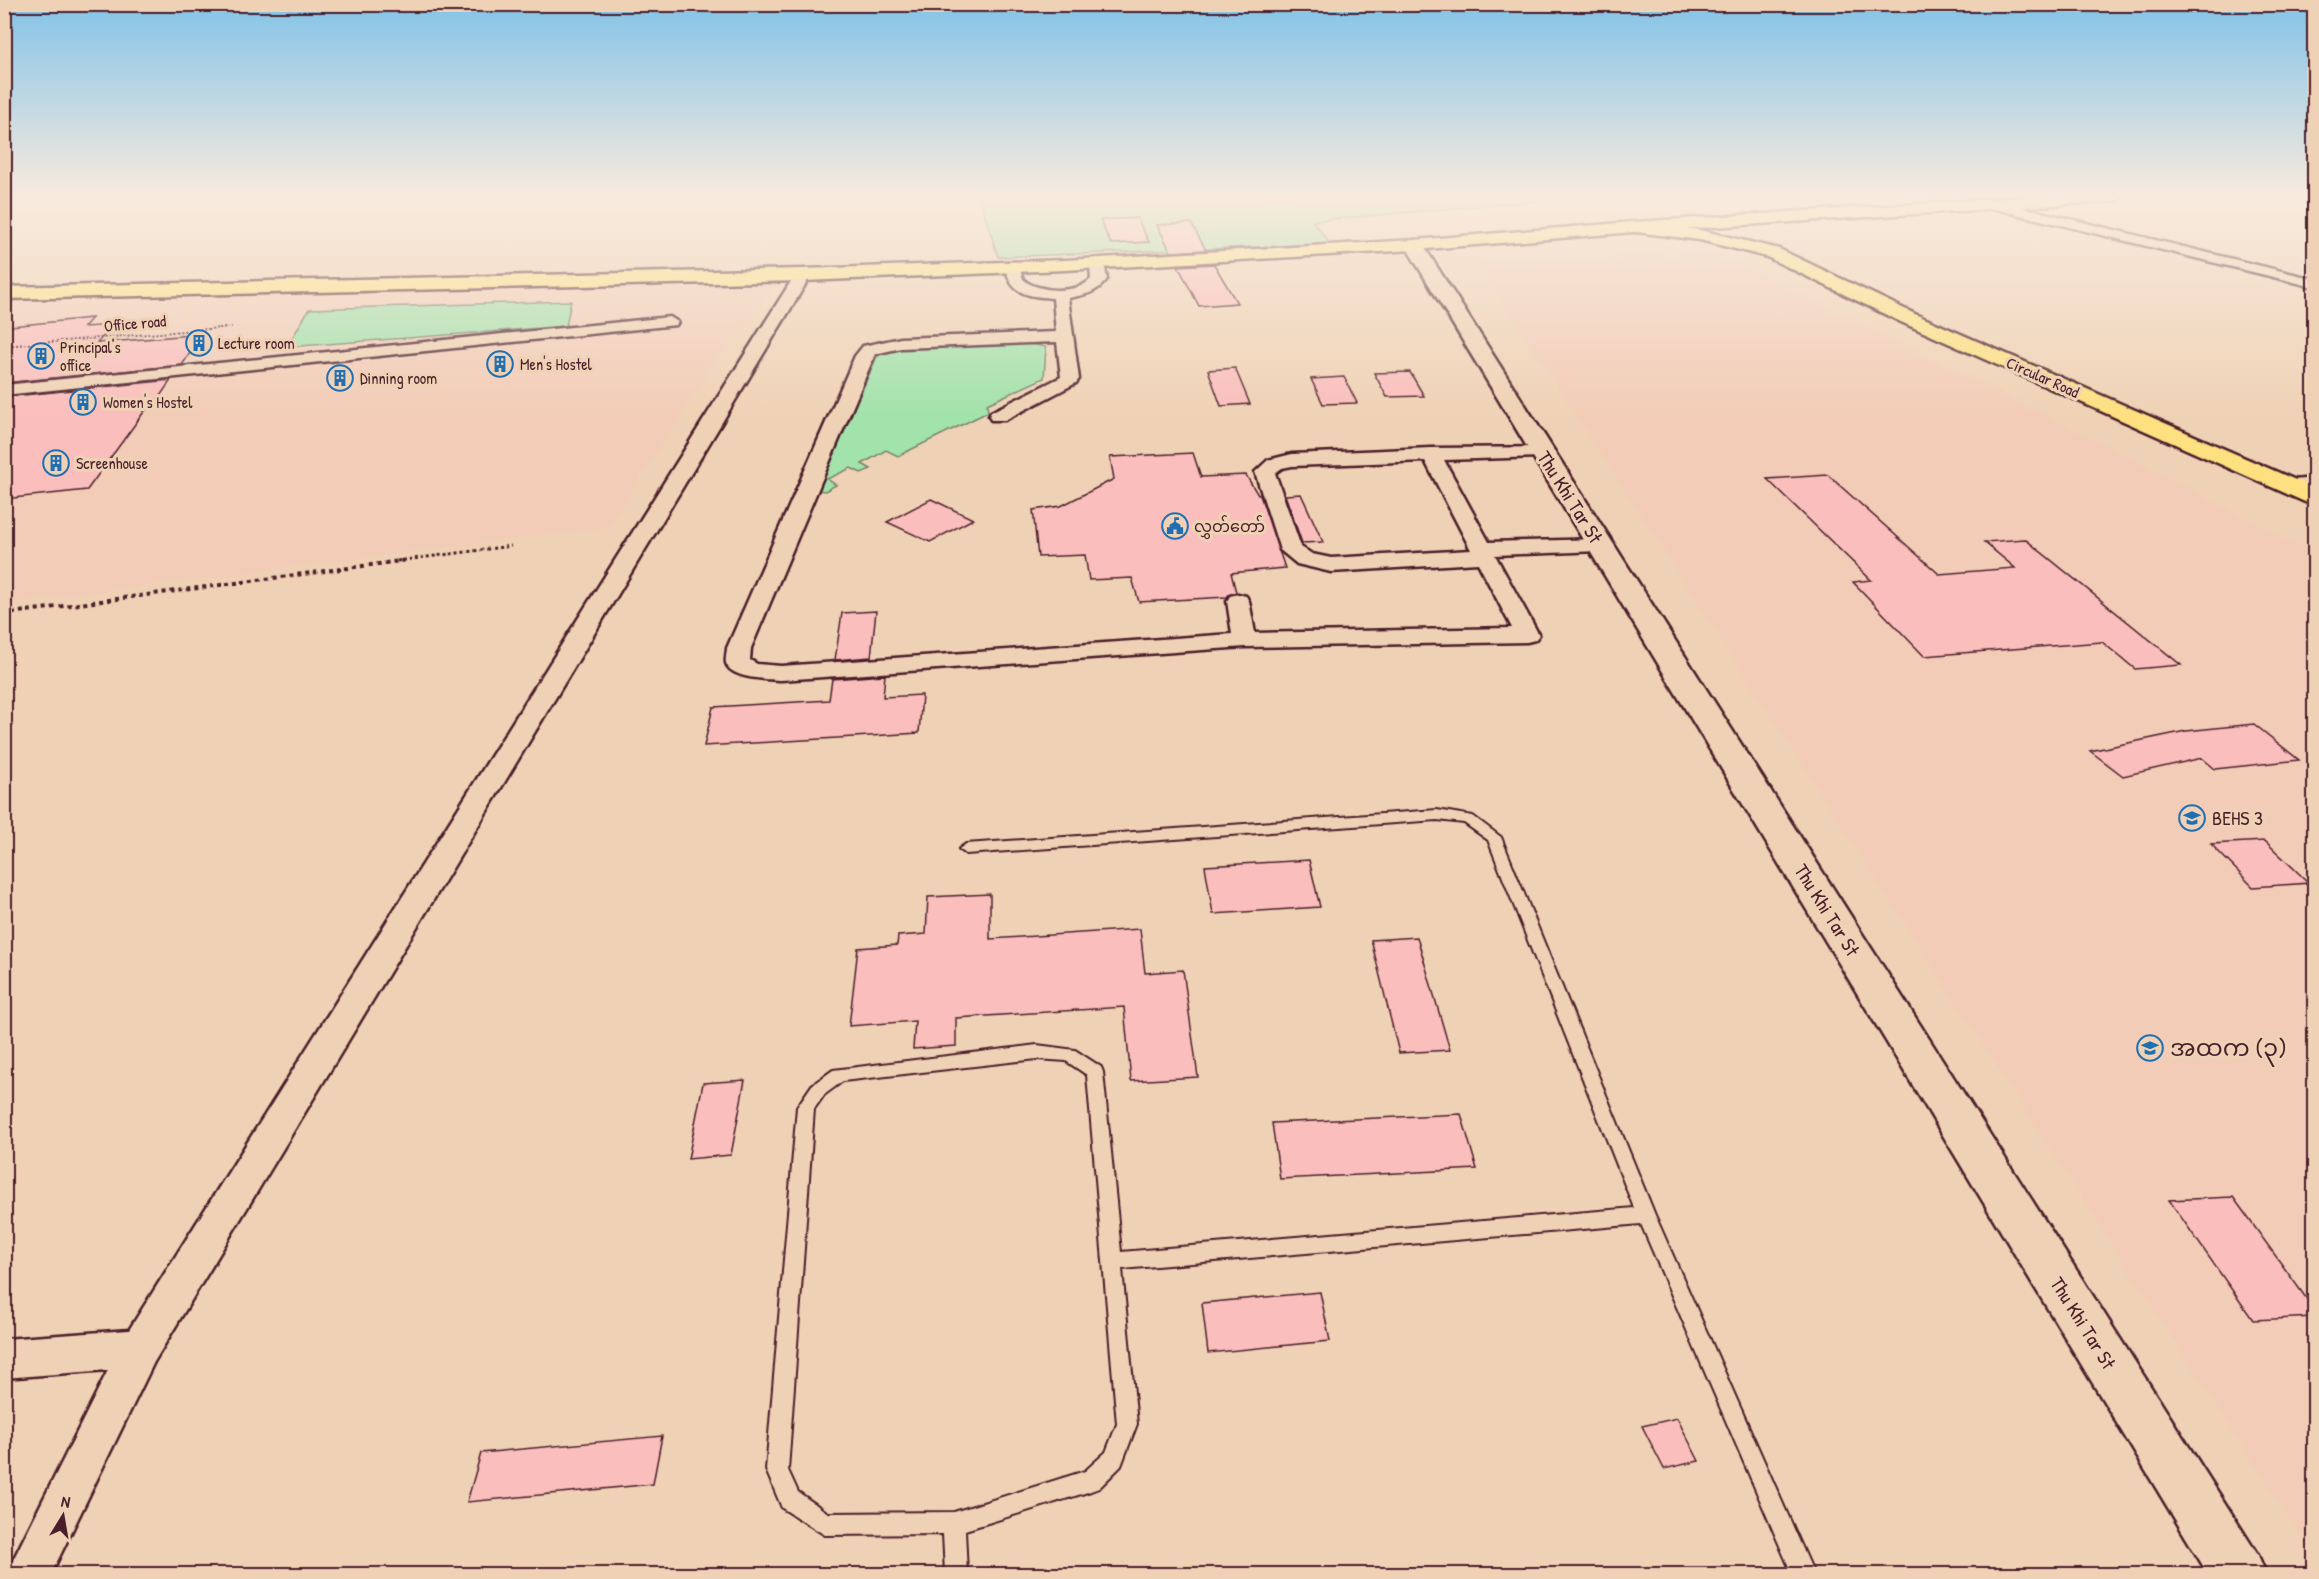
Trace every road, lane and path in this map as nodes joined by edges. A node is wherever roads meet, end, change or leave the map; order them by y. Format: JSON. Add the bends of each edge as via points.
{"nodes":[{"id":1,"x":942,"y":270,"type":"edge"},
{"id":2,"x":1014,"y":270,"type":"edge"},
{"id":3,"x":1098,"y":270,"type":"edge"},
{"id":4,"x":1429,"y":270,"type":"edge"},
{"id":5,"x":1806,"y":270,"type":"edge"},
{"id":6,"x":2256,"y":270,"type":"edge"},
{"id":7,"x":803,"y":275,"type":"junction"},
{"id":8,"x":2314,"y":284,"type":"edge"},
{"id":9,"x":4,"y":292,"type":"edge"},
{"id":10,"x":1060,"y":294,"type":"junction"},
{"id":11,"x":670,"y":322,"type":"dead end"},
{"id":12,"x":232,"y":327,"type":"dead end"},
{"id":13,"x":1065,"y":337,"type":"junction"},
{"id":14,"x":4,"y":346,"type":"edge"},
{"id":15,"x":4,"y":390,"type":"edge"},
{"id":16,"x":998,"y":416,"type":"dead end"},
{"id":17,"x":1541,"y":451,"type":"junction"},
{"id":18,"x":1431,"y":454,"type":"junction"},
{"id":19,"x":2314,"y":483,"type":"edge"},
{"id":20,"x":2290,"y":486,"type":"junction"},
{"id":21,"x":2314,"y":497,"type":"edge"},
{"id":22,"x":1600,"y":545,"type":"junction"},
{"id":23,"x":511,"y":546,"type":"dead end"},
{"id":24,"x":1483,"y":552,"type":"junction"},
{"id":25,"x":1238,"y":601,"type":"dead end"},
{"id":26,"x":4,"y":614,"type":"edge"},
{"id":27,"x":1245,"y":640,"type":"junction"},
{"id":28,"x":966,"y":849,"type":"dead end"},
{"id":29,"x":1646,"y":1215,"type":"junction"},
{"id":30,"x":1112,"y":1261,"type":"junction"},
{"id":31,"x":140,"y":1348,"type":"junction"},
{"id":32,"x":4,"y":1359,"type":"edge"},
{"id":33,"x":954,"y":1523,"type":"junction"},
{"id":34,"x":28,"y":1575,"type":"edge"},
{"id":35,"x":956,"y":1575,"type":"edge"},
{"id":36,"x":1803,"y":1575,"type":"edge"},
{"id":37,"x":2239,"y":1575,"type":"edge"}],
"edges":[{"from":1,"to":7,"type":"main road"},
{"from":2,"to":10,"type":"street","via":[[1016,282],[1025,289]]},
{"from":3,"to":10,"type":"street","via":[[1100,279],[1093,286]]},
{"from":4,"to":17,"type":"street","name":"Thu Khi Tar St"},
{"from":5,"to":20,"type":"main road","name":"Circular Road"},
{"from":6,"to":8,"type":"street"},
{"from":7,"to":9,"type":"main road"},
{"from":7,"to":31,"type":"street"},
{"from":10,"to":13,"type":"street"},
{"from":11,"to":15,"type":"street"},
{"from":12,"to":14,"type":"path","name":"Office road"},
{"from":13,"to":16,"type":"street","via":[[1070,379]]},
{"from":13,"to":27,"type":"street","via":[[901,343],[869,350],[739,648],[738,663],[752,671],[781,673]]},
{"from":17,"to":18,"type":"street"},
{"from":17,"to":22,"type":"street","name":"Thu Khi Tar St"},
{"from":18,"to":24,"type":"street"},
{"from":18,"to":24,"type":"street","via":[[1275,464],[1265,472],[1291,550],[1305,559],[1331,565]]},
{"from":19,"to":20,"type":"street"},
{"from":20,"to":21,"type":"main road","name":"Circular Road"},
{"from":22,"to":24,"type":"street"},
{"from":22,"to":37,"type":"street","name":"Thu Khi Tar St"},
{"from":23,"to":26,"type":"path"},
{"from":24,"to":27,"type":"street","via":[[1527,636]]},
{"from":25,"to":27,"type":"street"},
{"from":28,"to":29,"type":"lane","via":[[1437,815],[1468,819],[1494,837]]},
{"from":29,"to":30,"type":"lane"},
{"from":29,"to":36,"type":"lane"},
{"from":30,"to":33,"type":"lane","via":[[1127,1424],[1114,1459],[1091,1480]]},
{"from":30,"to":33,"type":"lane","via":[[1095,1072],[1069,1055],[1037,1052],[839,1075],[818,1090],[806,1107],[777,1470],[790,1500],[825,1524]]},
{"from":31,"to":32,"type":"street"},
{"from":31,"to":34,"type":"street"},
{"from":33,"to":35,"type":"lane"}]}
